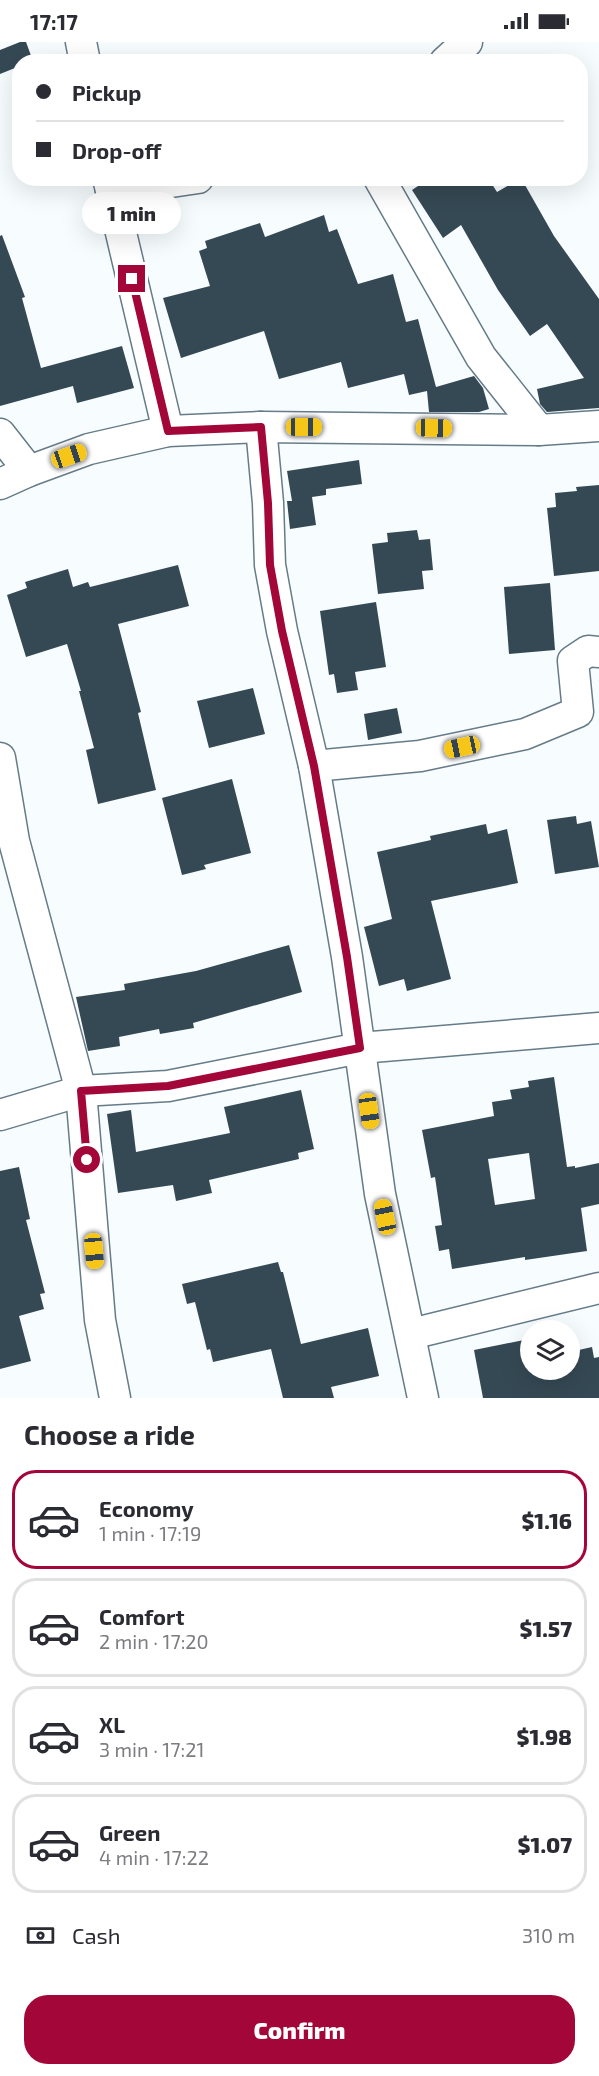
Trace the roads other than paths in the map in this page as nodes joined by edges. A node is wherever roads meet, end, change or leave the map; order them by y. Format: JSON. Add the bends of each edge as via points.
{"nodes":[{"id":1,"x":466,"y":42,"type":"edge"},
{"id":2,"x":453,"y":54,"type":"edge"},
{"id":3,"x":110,"y":186,"type":"edge"},
{"id":4,"x":384,"y":186,"type":"edge"},
{"id":5,"x":599,"y":426,"type":"edge"},
{"id":6,"x":261,"y":427,"type":"junction"},
{"id":7,"x":539,"y":430,"type":"junction"},
{"id":8,"x":168,"y":431,"type":"junction"},
{"id":9,"x":0,"y":434,"type":"edge"},
{"id":10,"x":29,"y":471,"type":"junction"},
{"id":11,"x":0,"y":484,"type":"edge"},
{"id":12,"x":599,"y":652,"type":"edge"},
{"id":13,"x":0,"y":758,"type":"edge"},
{"id":14,"x":314,"y":766,"type":"junction"},
{"id":15,"x":599,"y":1028,"type":"edge"},
{"id":16,"x":360,"y":1048,"type":"junction"},
{"id":17,"x":81,"y":1091,"type":"junction"},
{"id":18,"x":0,"y":1115,"type":"edge"},
{"id":19,"x":599,"y":1288,"type":"edge"},
{"id":20,"x":411,"y":1334,"type":"junction"},
{"id":21,"x":115,"y":1398,"type":"edge"},
{"id":22,"x":423,"y":1398,"type":"edge"}],
"edges":[{"from":1,"to":2,"type":"street"},
{"from":3,"to":8,"type":"street"},
{"from":4,"to":7,"type":"street","via":[[481,357]]},
{"from":5,"to":7,"type":"street"},
{"from":6,"to":7,"type":"street"},
{"from":6,"to":8,"type":"street"},
{"from":6,"to":14,"type":"street","via":[[270,565]]},
{"from":8,"to":10,"type":"street","via":[[89,449]]},
{"from":9,"to":10,"type":"street"},
{"from":10,"to":11,"type":"street"},
{"from":12,"to":14,"type":"street","via":[[588,651],[573,661],[578,712],[525,734],[420,756]]},
{"from":13,"to":17,"type":"street","via":[[14,841]]},
{"from":14,"to":16,"type":"street"},
{"from":15,"to":16,"type":"street"},
{"from":16,"to":17,"type":"street","via":[[168,1086]]},
{"from":16,"to":20,"type":"street","via":[[380,1194]]},
{"from":17,"to":18,"type":"street"},
{"from":17,"to":21,"type":"street","via":[[100,1320]]},
{"from":19,"to":20,"type":"street"},
{"from":20,"to":22,"type":"street"}]}
